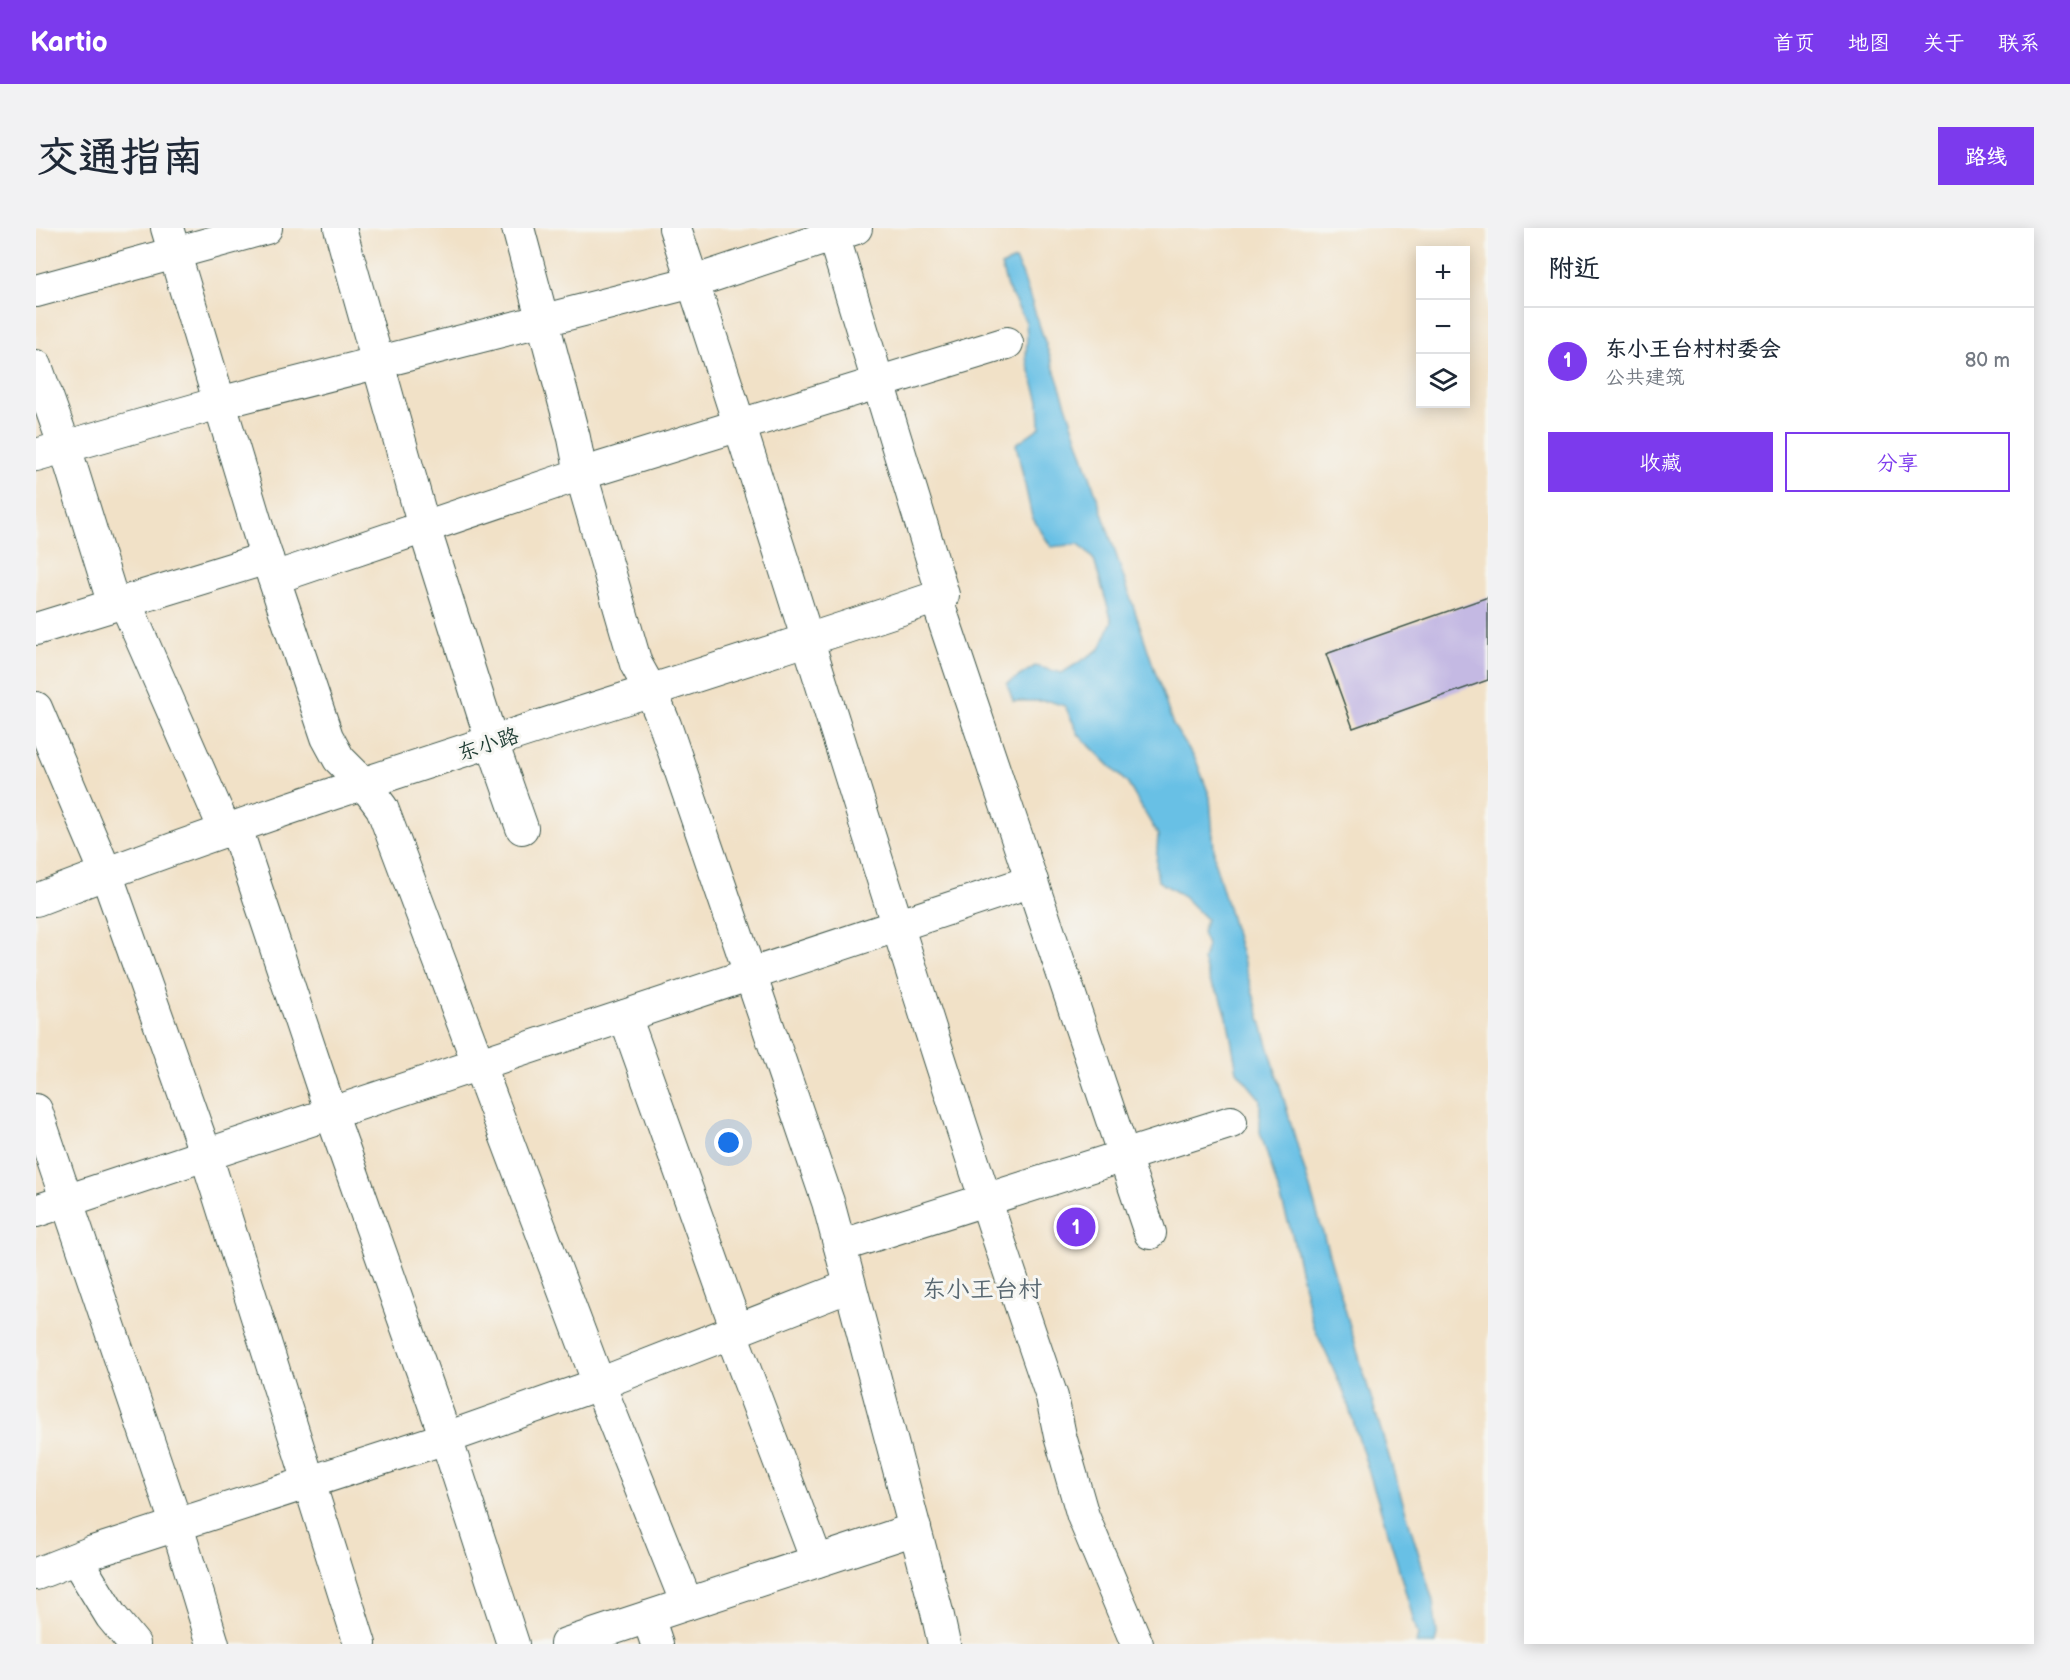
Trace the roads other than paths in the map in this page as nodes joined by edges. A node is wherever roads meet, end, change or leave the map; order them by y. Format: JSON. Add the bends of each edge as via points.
{"nodes":[{"id":1,"x":266,"y":228,"type":"edge"},
{"id":2,"x":340,"y":228,"type":"edge"},
{"id":3,"x":518,"y":228,"type":"edge"},
{"id":4,"x":675,"y":228,"type":"edge"},
{"id":5,"x":840,"y":230,"type":"edge"},
{"id":6,"x":171,"y":241,"type":"edge"},
{"id":7,"x":693,"y":282,"type":"junction"},
{"id":8,"x":36,"y":291,"type":"edge"},
{"id":9,"x":542,"y":320,"type":"junction"},
{"id":10,"x":1007,"y":343,"type":"dead end"},
{"id":11,"x":378,"y":362,"type":"junction"},
{"id":12,"x":36,"y":366,"type":"edge"},
{"id":13,"x":878,"y":383,"type":"junction"},
{"id":14,"x":219,"y":403,"type":"junction"},
{"id":15,"x":741,"y":426,"type":"junction"},
{"id":16,"x":51,"y":451,"type":"edge"},
{"id":17,"x":581,"y":474,"type":"junction"},
{"id":18,"x":424,"y":527,"type":"junction"},
{"id":19,"x":270,"y":568,"type":"junction"},
{"id":20,"x":940,"y":596,"type":"junction"},
{"id":21,"x":120,"y":603,"type":"junction"},
{"id":22,"x":36,"y":629,"type":"edge"},
{"id":23,"x":808,"y":639,"type":"junction"},
{"id":24,"x":651,"y":691,"type":"junction"},
{"id":25,"x":36,"y":708,"type":"edge"},
{"id":26,"x":492,"y":742,"type":"junction"},
{"id":27,"x":364,"y":784,"type":"junction"},
{"id":28,"x":522,"y":828,"type":"dead end"},
{"id":29,"x":231,"y":830,"type":"junction"},
{"id":30,"x":106,"y":873,"type":"junction"},
{"id":31,"x":1032,"y":881,"type":"junction"},
{"id":32,"x":36,"y":900,"type":"edge"},
{"id":33,"x":897,"y":926,"type":"junction"},
{"id":34,"x":750,"y":974,"type":"junction"},
{"id":35,"x":625,"y":1016,"type":"junction"},
{"id":36,"x":478,"y":1064,"type":"junction"},
{"id":37,"x":36,"y":1110,"type":"edge"},
{"id":38,"x":331,"y":1113,"type":"junction"},
{"id":39,"x":1231,"y":1122,"type":"dead end"},
{"id":40,"x":206,"y":1155,"type":"junction"},
{"id":41,"x":1125,"y":1156,"type":"junction"},
{"id":42,"x":986,"y":1200,"type":"junction"},
{"id":43,"x":66,"y":1201,"type":"junction"},
{"id":44,"x":36,"y":1211,"type":"edge"},
{"id":45,"x":1150,"y":1233,"type":"dead end"},
{"id":46,"x":840,"y":1246,"type":"junction"},
{"id":47,"x":850,"y":1286,"type":"junction"},
{"id":48,"x":734,"y":1331,"type":"junction"},
{"id":49,"x":599,"y":1384,"type":"junction"},
{"id":50,"x":446,"y":1438,"type":"junction"},
{"id":51,"x":310,"y":1484,"type":"junction"},
{"id":52,"x":177,"y":1526,"type":"junction"},
{"id":53,"x":915,"y":1529,"type":"junction"},
{"id":54,"x":76,"y":1559,"type":"junction"},
{"id":55,"x":817,"y":1561,"type":"junction"},
{"id":56,"x":36,"y":1574,"type":"edge"},
{"id":57,"x":687,"y":1604,"type":"junction"},
{"id":58,"x":652,"y":1630,"type":"edge"},
{"id":59,"x":134,"y":1644,"type":"edge"},
{"id":60,"x":213,"y":1644,"type":"edge"},
{"id":61,"x":360,"y":1644,"type":"edge"},
{"id":62,"x":513,"y":1644,"type":"edge"},
{"id":63,"x":566,"y":1644,"type":"edge"},
{"id":64,"x":944,"y":1644,"type":"edge"},
{"id":65,"x":1137,"y":1644,"type":"edge"}],
"edges":[{"from":1,"to":6,"type":"street"},
{"from":2,"to":11,"type":"street"},
{"from":3,"to":9,"type":"street"},
{"from":4,"to":7,"type":"street"},
{"from":5,"to":7,"type":"street"},
{"from":5,"to":13,"type":"street"},
{"from":6,"to":8,"type":"street"},
{"from":6,"to":14,"type":"street"},
{"from":7,"to":9,"type":"street"},
{"from":7,"to":15,"type":"street"},
{"from":9,"to":11,"type":"street"},
{"from":9,"to":17,"type":"street"},
{"from":10,"to":13,"type":"street"},
{"from":11,"to":14,"type":"street"},
{"from":11,"to":18,"type":"street"},
{"from":12,"to":16,"type":"street"},
{"from":13,"to":15,"type":"street"},
{"from":13,"to":20,"type":"street"},
{"from":14,"to":16,"type":"street"},
{"from":14,"to":19,"type":"street"},
{"from":15,"to":17,"type":"street"},
{"from":15,"to":23,"type":"street"},
{"from":16,"to":21,"type":"street"},
{"from":17,"to":18,"type":"street"},
{"from":17,"to":24,"type":"street","via":[[636,664]]},
{"from":18,"to":19,"type":"street"},
{"from":18,"to":26,"type":"street"},
{"from":19,"to":21,"type":"street"},
{"from":19,"to":27,"type":"street","via":[[327,738],[339,759]]},
{"from":20,"to":23,"type":"street","name":"东小路"},
{"from":20,"to":31,"type":"street"},
{"from":21,"to":22,"type":"street"},
{"from":21,"to":29,"type":"street"},
{"from":23,"to":24,"type":"street","name":"东小路"},
{"from":23,"to":33,"type":"street"},
{"from":24,"to":26,"type":"street","name":"东小路"},
{"from":24,"to":34,"type":"street"},
{"from":25,"to":30,"type":"street"},
{"from":26,"to":27,"type":"street","name":"东小路"},
{"from":26,"to":28,"type":"street"},
{"from":27,"to":29,"type":"street","name":"东小路"},
{"from":27,"to":36,"type":"street","via":[[382,808]]},
{"from":29,"to":30,"type":"street","name":"东小路"},
{"from":29,"to":38,"type":"street"},
{"from":30,"to":32,"type":"street","name":"东小路"},
{"from":30,"to":40,"type":"street"},
{"from":31,"to":33,"type":"street"},
{"from":31,"to":41,"type":"street"},
{"from":33,"to":34,"type":"street"},
{"from":33,"to":42,"type":"street"},
{"from":34,"to":35,"type":"street"},
{"from":34,"to":46,"type":"street"},
{"from":35,"to":36,"type":"street"},
{"from":35,"to":48,"type":"street"},
{"from":36,"to":38,"type":"street"},
{"from":36,"to":49,"type":"street"},
{"from":37,"to":43,"type":"street"},
{"from":38,"to":40,"type":"street"},
{"from":38,"to":50,"type":"street"},
{"from":39,"to":41,"type":"street"},
{"from":40,"to":43,"type":"street"},
{"from":40,"to":51,"type":"street"},
{"from":41,"to":42,"type":"street"},
{"from":41,"to":45,"type":"street"},
{"from":42,"to":46,"type":"street"},
{"from":42,"to":65,"type":"street","via":[[1052,1397],[1083,1516]]},
{"from":43,"to":44,"type":"street"},
{"from":43,"to":52,"type":"street"},
{"from":46,"to":47,"type":"street"},
{"from":47,"to":48,"type":"street"},
{"from":47,"to":53,"type":"street"},
{"from":48,"to":49,"type":"street"},
{"from":48,"to":55,"type":"street"},
{"from":49,"to":50,"type":"street"},
{"from":49,"to":57,"type":"street"},
{"from":50,"to":51,"type":"street"},
{"from":50,"to":62,"type":"street"},
{"from":51,"to":52,"type":"street"},
{"from":51,"to":61,"type":"street"},
{"from":52,"to":54,"type":"street"},
{"from":52,"to":60,"type":"street"},
{"from":53,"to":55,"type":"street"},
{"from":53,"to":64,"type":"street"},
{"from":54,"to":56,"type":"street"},
{"from":54,"to":59,"type":"street","via":[[111,1617]]},
{"from":55,"to":57,"type":"street"},
{"from":57,"to":58,"type":"street"},
{"from":58,"to":63,"type":"street"}]}
